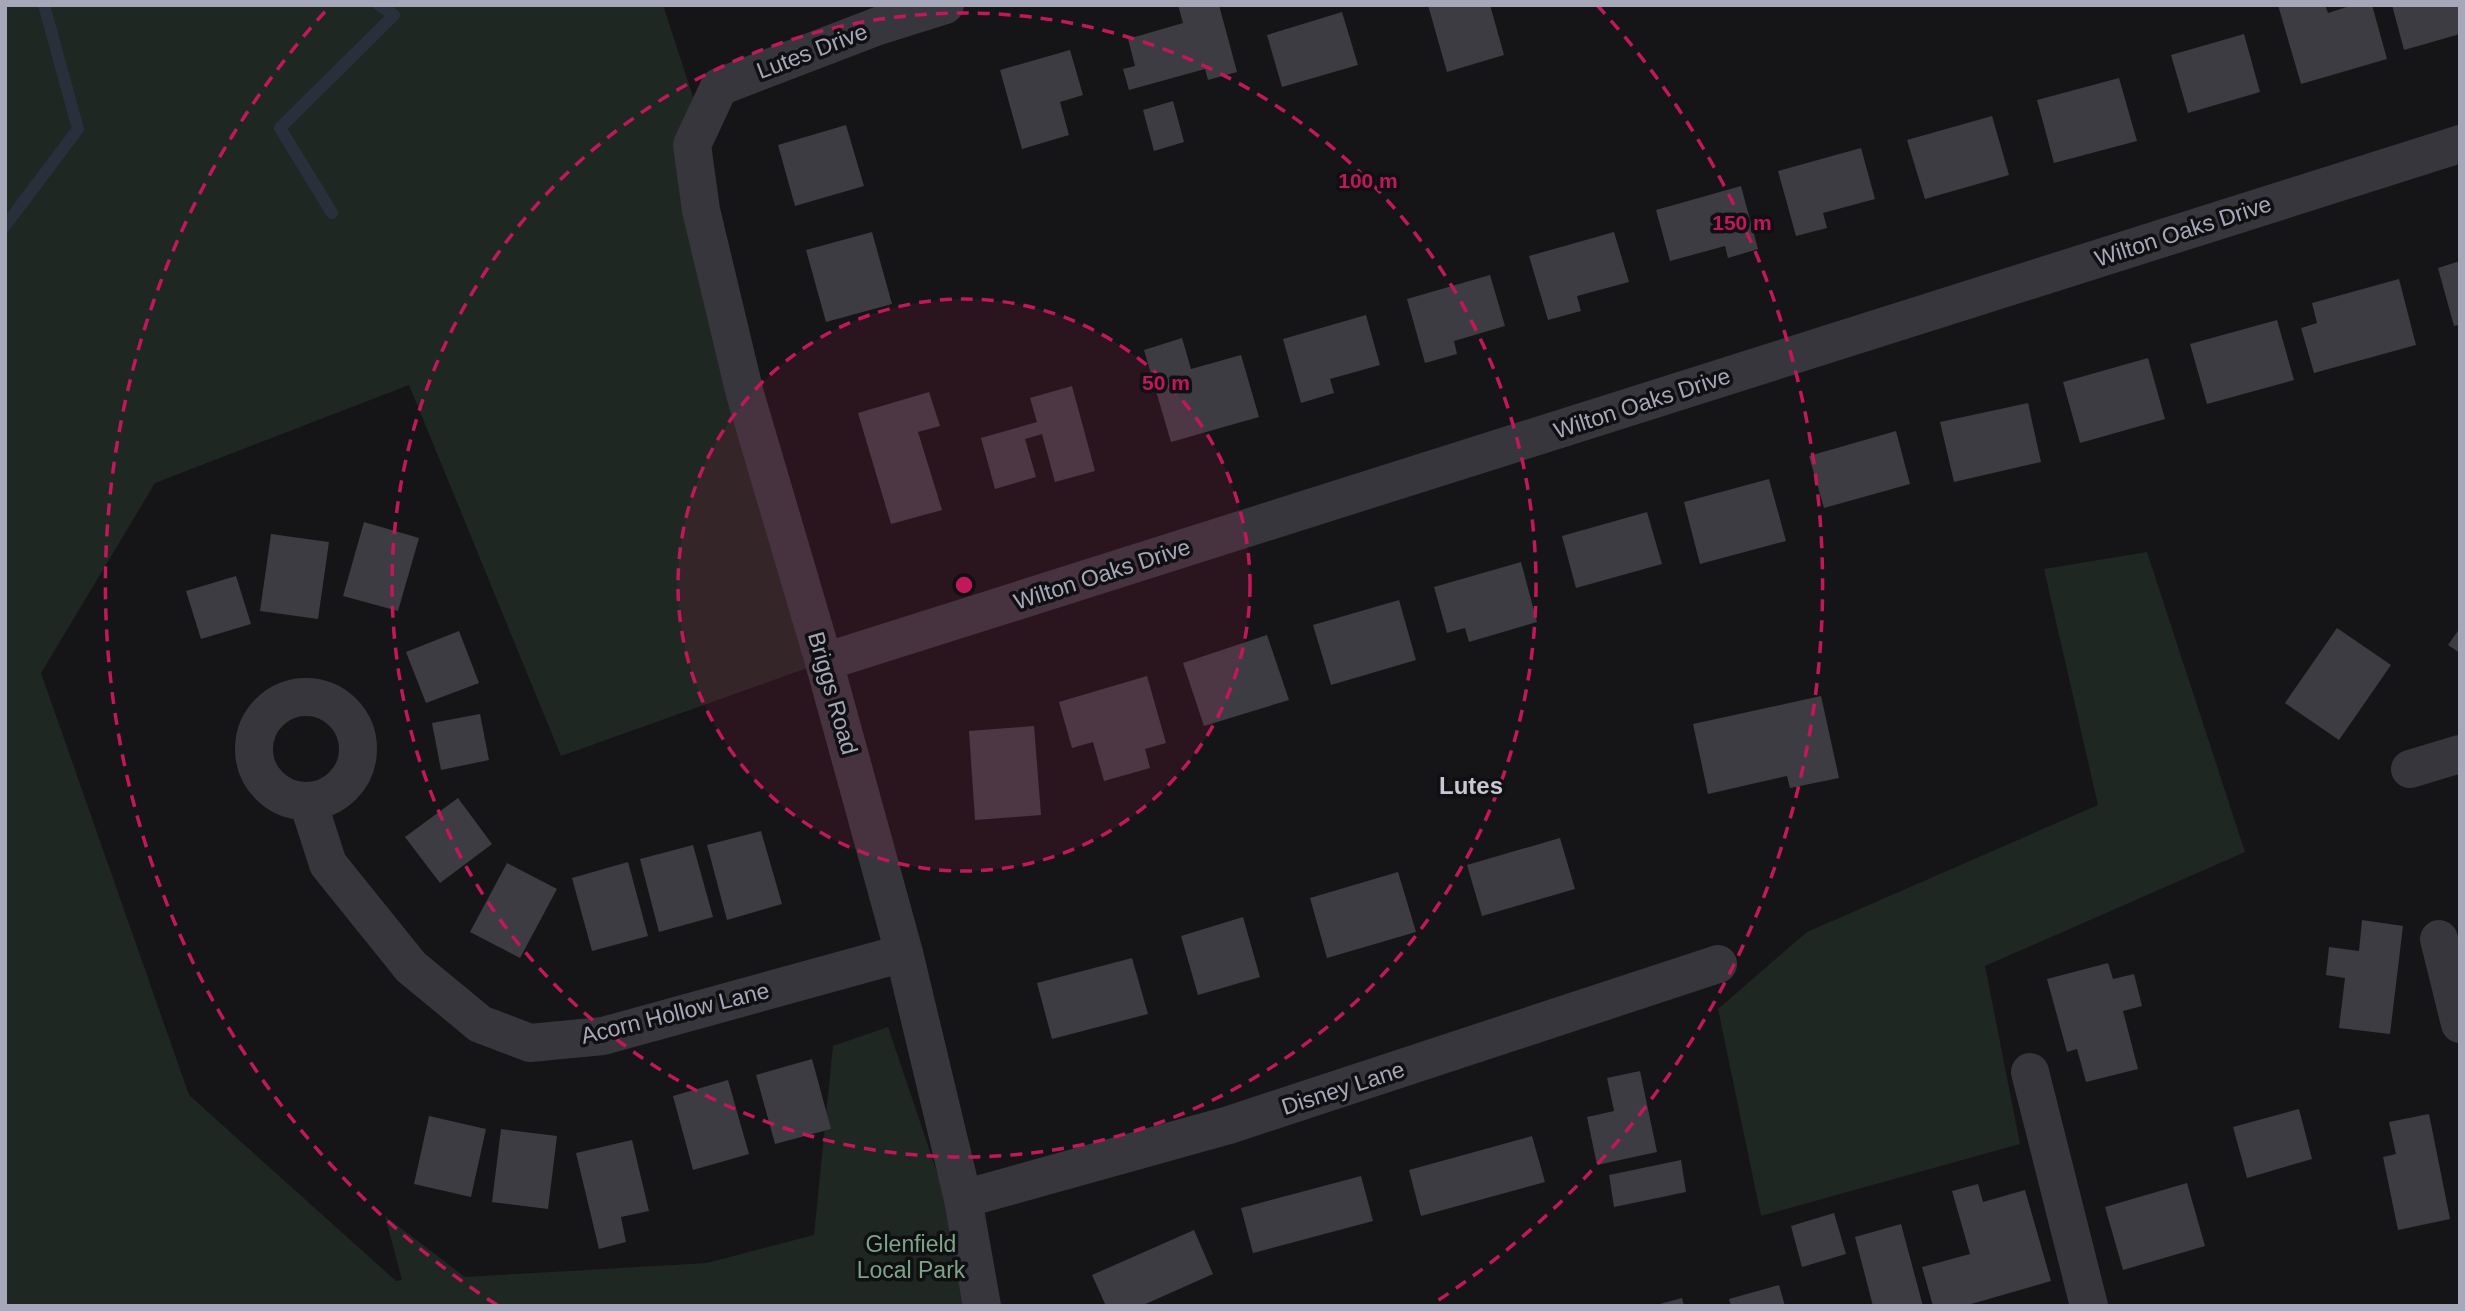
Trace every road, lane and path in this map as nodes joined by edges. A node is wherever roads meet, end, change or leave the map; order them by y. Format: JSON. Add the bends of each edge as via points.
{"nodes":[{"id":1,"x":945,"y":5,"type":"edge"},
{"id":2,"x":719,"y":87,"type":"joint"},
{"id":3,"x":2460,"y":144,"type":"edge"},
{"id":4,"x":824,"y":662,"type":"junction"},
{"id":5,"x":2460,"y":754,"type":"edge"},
{"id":6,"x":2410,"y":769,"type":"dead end"},
{"id":7,"x":309,"y":802,"type":"dead end"},
{"id":8,"x":2439,"y":939,"type":"dead end"},
{"id":9,"x":904,"y":953,"type":"junction"},
{"id":10,"x":1718,"y":964,"type":"dead end"},
{"id":11,"x":2460,"y":1024,"type":"edge"},
{"id":12,"x":2030,"y":1072,"type":"dead end"},
{"id":13,"x":963,"y":1199,"type":"junction"},
{"id":14,"x":982,"y":1306,"type":"edge"},
{"id":15,"x":2089,"y":1306,"type":"edge"}],
"edges":[{"from":1,"to":2,"type":"street","name":"Lutes Drive"},
{"from":2,"to":4,"type":"street","name":"Briggs Road","via":[[692,145],[701,210],[745,394]]},
{"from":3,"to":4,"type":"street","name":"Wilton Oaks Drive"},
{"from":4,"to":9,"type":"street","name":"Briggs Road"},
{"from":5,"to":6,"type":"street"},
{"from":7,"to":9,"type":"street","name":"Acorn Hollow Lane","via":[[328,864],[411,967],[480,1024],[530,1043],[603,1036]]},
{"from":8,"to":11,"type":"street"},
{"from":9,"to":13,"type":"street","name":"Briggs Road"},
{"from":10,"to":13,"type":"street","name":"Disney Lane","via":[[1229,1125]]},
{"from":12,"to":15,"type":"street"},
{"from":13,"to":14,"type":"street","name":"Briggs Road"}]}
